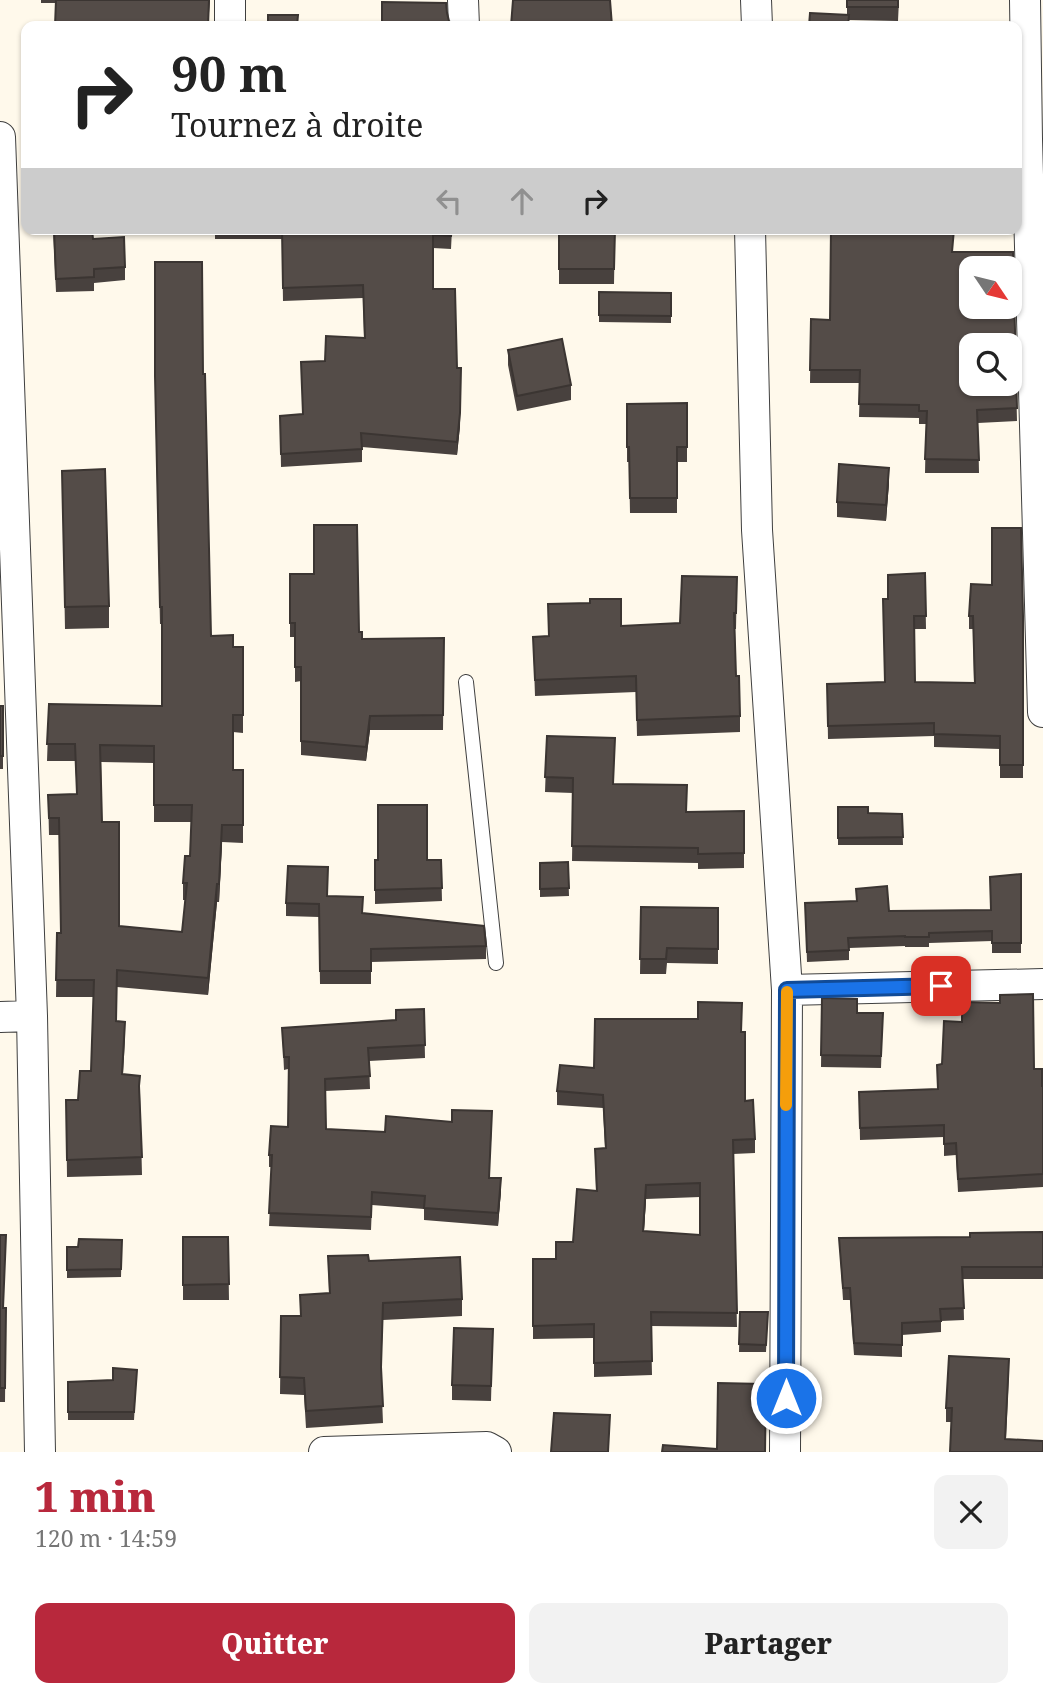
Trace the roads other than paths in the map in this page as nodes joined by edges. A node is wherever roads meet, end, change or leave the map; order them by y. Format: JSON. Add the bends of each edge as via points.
{"nodes":[{"id":1,"x":230,"y":0,"type":"edge"},
{"id":2,"x":463,"y":0,"type":"edge"},
{"id":3,"x":756,"y":0,"type":"edge"},
{"id":4,"x":1025,"y":0,"type":"edge"},
{"id":5,"x":230,"y":21,"type":"edge"},
{"id":6,"x":464,"y":21,"type":"edge"},
{"id":7,"x":757,"y":21,"type":"edge"},
{"id":8,"x":0,"y":137,"type":"edge"},
{"id":9,"x":1029,"y":139,"type":"edge"},
{"id":10,"x":9,"y":175,"type":"edge"},
{"id":11,"x":750,"y":235,"type":"edge"},
{"id":12,"x":466,"y":682,"type":"dead end"},
{"id":13,"x":1043,"y":712,"type":"edge"},
{"id":14,"x":496,"y":963,"type":"dead end"},
{"id":15,"x":1043,"y":984,"type":"edge"},
{"id":16,"x":787,"y":990,"type":"junction"},
{"id":17,"x":32,"y":1016,"type":"junction"},
{"id":18,"x":0,"y":1017,"type":"edge"},
{"id":19,"x":40,"y":1452,"type":"edge"},
{"id":20,"x":324,"y":1452,"type":"edge"},
{"id":21,"x":496,"y":1452,"type":"edge"},
{"id":22,"x":786,"y":1452,"type":"edge"}],
"edges":[{"from":1,"to":5,"type":"street"},
{"from":2,"to":6,"type":"street"},
{"from":3,"to":7,"type":"street"},
{"from":4,"to":9,"type":"street"},
{"from":8,"to":10,"type":"street"},
{"from":9,"to":13,"type":"street"},
{"from":10,"to":17,"type":"street"},
{"from":11,"to":16,"type":"street","via":[[757,530]]},
{"from":12,"to":14,"type":"lane"},
{"from":15,"to":16,"type":"street"},
{"from":16,"to":22,"type":"street"},
{"from":17,"to":18,"type":"street"},
{"from":17,"to":19,"type":"street"},
{"from":20,"to":21,"type":"street","via":[[487,1447]]}]}
